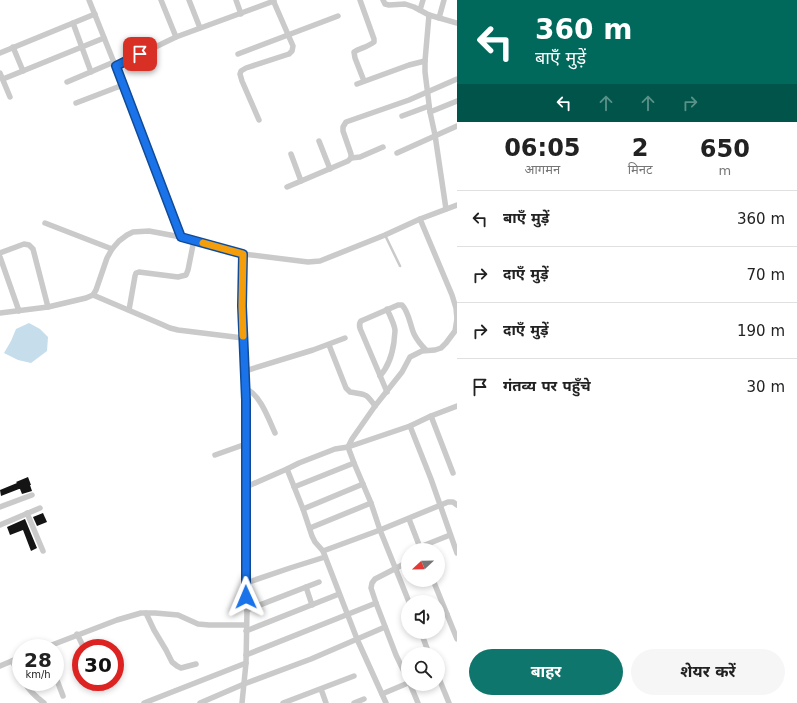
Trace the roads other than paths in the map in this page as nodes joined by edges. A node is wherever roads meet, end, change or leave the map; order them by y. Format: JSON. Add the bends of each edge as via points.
{"nodes":[{"id":1,"x":89,"y":0,"type":"edge"},
{"id":2,"x":160,"y":0,"type":"edge"},
{"id":3,"x":189,"y":0,"type":"edge"},
{"id":4,"x":236,"y":0,"type":"edge"},
{"id":5,"x":274,"y":0,"type":"edge"},
{"id":6,"x":360,"y":0,"type":"edge"},
{"id":7,"x":383,"y":0,"type":"edge"},
{"id":8,"x":412,"y":0,"type":"edge"},
{"id":9,"x":423,"y":0,"type":"edge"},
{"id":10,"x":444,"y":0,"type":"edge"},
{"id":11,"x":417,"y":8,"type":"junction"},
{"id":12,"x":95,"y":14,"type":"junction"},
{"id":13,"x":241,"y":14,"type":"junction"},
{"id":14,"x":429,"y":14,"type":"junction"},
{"id":15,"x":338,"y":16,"type":"dead end"},
{"id":16,"x":439,"y":18,"type":"junction"},
{"id":17,"x":72,"y":23,"type":"junction"},
{"id":18,"x":457,"y":23,"type":"edge"},
{"id":19,"x":200,"y":28,"type":"junction"},
{"id":20,"x":287,"y":34,"type":"junction"},
{"id":21,"x":176,"y":37,"type":"junction"},
{"id":22,"x":104,"y":38,"type":"junction"},
{"id":23,"x":13,"y":47,"type":"junction"},
{"id":24,"x":82,"y":48,"type":"junction"},
{"id":25,"x":0,"y":53,"type":"edge"},
{"id":26,"x":238,"y":54,"type":"dead end"},
{"id":27,"x":425,"y":61,"type":"junction"},
{"id":28,"x":115,"y":64,"type":"junction"},
{"id":29,"x":23,"y":71,"type":"junction"},
{"id":30,"x":91,"y":72,"type":"junction"},
{"id":31,"x":0,"y":73,"type":"edge"},
{"id":32,"x":457,"y":79,"type":"edge"},
{"id":33,"x":3,"y":80,"type":"junction"},
{"id":34,"x":364,"y":81,"type":"junction"},
{"id":35,"x":68,"y":82,"type":"dead end"},
{"id":36,"x":356,"y":84,"type":"dead end"},
{"id":37,"x":123,"y":85,"type":"junction"},
{"id":38,"x":427,"y":92,"type":"junction"},
{"id":39,"x":10,"y":97,"type":"dead end"},
{"id":40,"x":457,"y":101,"type":"edge"},
{"id":41,"x":76,"y":103,"type":"dead end"},
{"id":42,"x":430,"y":109,"type":"junction"},
{"id":43,"x":402,"y":116,"type":"dead end"},
{"id":44,"x":259,"y":120,"type":"dead end"},
{"id":45,"x":457,"y":126,"type":"edge"},
{"id":46,"x":435,"y":135,"type":"junction"},
{"id":47,"x":319,"y":141,"type":"dead end"},
{"id":48,"x":383,"y":147,"type":"dead end"},
{"id":49,"x":397,"y":153,"type":"dead end"},
{"id":50,"x":291,"y":154,"type":"dead end"},
{"id":51,"x":351,"y":158,"type":"junction"},
{"id":52,"x":330,"y":169,"type":"junction"},
{"id":53,"x":301,"y":181,"type":"junction"},
{"id":54,"x":287,"y":187,"type":"dead end"},
{"id":55,"x":457,"y":205,"type":"edge"},
{"id":56,"x":446,"y":209,"type":"junction"},
{"id":57,"x":420,"y":219,"type":"junction"},
{"id":58,"x":45,"y":223,"type":"dead end"},
{"id":59,"x":385,"y":235,"type":"junction"},
{"id":60,"x":181,"y":237,"type":"junction"},
{"id":61,"x":194,"y":240,"type":"junction"},
{"id":62,"x":112,"y":248,"type":"junction"},
{"id":63,"x":0,"y":253,"type":"edge"},
{"id":64,"x":243,"y":254,"type":"junction"},
{"id":65,"x":0,"y":258,"type":"edge"},
{"id":66,"x":400,"y":266,"type":"dead end"},
{"id":67,"x":93,"y":295,"type":"junction"},
{"id":68,"x":48,"y":307,"type":"junction"},
{"id":69,"x":387,"y":309,"type":"junction"},
{"id":70,"x":129,"y":310,"type":"junction"},
{"id":71,"x":19,"y":311,"type":"junction"},
{"id":72,"x":0,"y":313,"type":"edge"},
{"id":73,"x":457,"y":319,"type":"edge"},
{"id":74,"x":243,"y":338,"type":"junction"},
{"id":75,"x":345,"y":338,"type":"dead end"},
{"id":76,"x":329,"y":345,"type":"junction"},
{"id":77,"x":426,"y":350,"type":"junction"},
{"id":78,"x":245,"y":371,"type":"junction"},
{"id":79,"x":380,"y":376,"type":"junction"},
{"id":80,"x":246,"y":389,"type":"junction"},
{"id":81,"x":387,"y":392,"type":"junction"},
{"id":82,"x":375,"y":406,"type":"junction"},
{"id":83,"x":457,"y":406,"type":"edge"},
{"id":84,"x":431,"y":416,"type":"junction"},
{"id":85,"x":410,"y":426,"type":"junction"},
{"id":86,"x":275,"y":433,"type":"dead end"},
{"id":87,"x":246,"y":444,"type":"junction"},
{"id":88,"x":348,"y":447,"type":"junction"},
{"id":89,"x":215,"y":455,"type":"dead end"},
{"id":90,"x":354,"y":463,"type":"junction"},
{"id":91,"x":287,"y":470,"type":"junction"},
{"id":92,"x":453,"y":472,"type":"dead end"},
{"id":93,"x":363,"y":484,"type":"junction"},
{"id":94,"x":246,"y":487,"type":"junction"},
{"id":95,"x":294,"y":487,"type":"junction"},
{"id":96,"x":32,"y":495,"type":"dead end"},
{"id":97,"x":371,"y":503,"type":"junction"},
{"id":98,"x":440,"y":505,"type":"junction"},
{"id":99,"x":457,"y":505,"type":"edge"},
{"id":100,"x":0,"y":507,"type":"edge"},
{"id":101,"x":40,"y":508,"type":"dead end"},
{"id":102,"x":303,"y":509,"type":"junction"},
{"id":103,"x":27,"y":513,"type":"junction"},
{"id":104,"x":409,"y":518,"type":"junction"},
{"id":105,"x":0,"y":525,"type":"edge"},
{"id":106,"x":310,"y":528,"type":"junction"},
{"id":107,"x":380,"y":530,"type":"junction"},
{"id":108,"x":450,"y":535,"type":"junction"},
{"id":109,"x":419,"y":543,"type":"edge"},
{"id":110,"x":433,"y":543,"type":"edge"},
{"id":111,"x":43,"y":551,"type":"dead end"},
{"id":112,"x":323,"y":551,"type":"junction"},
{"id":113,"x":457,"y":553,"type":"edge"},
{"id":114,"x":326,"y":557,"type":"junction"},
{"id":115,"x":401,"y":566,"type":"edge"},
{"id":116,"x":396,"y":568,"type":"junction"},
{"id":117,"x":319,"y":582,"type":"dead end"},
{"id":118,"x":246,"y":583,"type":"junction"},
{"id":119,"x":436,"y":587,"type":"edge"},
{"id":120,"x":306,"y":588,"type":"junction"},
{"id":121,"x":339,"y":594,"type":"junction"},
{"id":122,"x":406,"y":595,"type":"edge"},
{"id":123,"x":376,"y":603,"type":"junction"},
{"id":124,"x":312,"y":605,"type":"junction"},
{"id":125,"x":247,"y":610,"type":"junction"},
{"id":126,"x":146,"y":613,"type":"junction"},
{"id":127,"x":447,"y":614,"type":"joint"},
{"id":128,"x":347,"y":615,"type":"junction"},
{"id":129,"x":385,"y":627,"type":"junction"},
{"id":130,"x":246,"y":628,"type":"junction"},
{"id":131,"x":77,"y":634,"type":"junction"},
{"id":132,"x":80,"y":639,"type":"edge"},
{"id":133,"x":357,"y":639,"type":"junction"},
{"id":134,"x":457,"y":639,"type":"edge"},
{"id":135,"x":64,"y":640,"type":"edge"},
{"id":136,"x":246,"y":655,"type":"junction"},
{"id":137,"x":12,"y":661,"type":"edge"},
{"id":138,"x":246,"y":663,"type":"junction"},
{"id":139,"x":196,"y":664,"type":"dead end"},
{"id":140,"x":401,"y":665,"type":"edge"},
{"id":141,"x":0,"y":666,"type":"edge"},
{"id":142,"x":354,"y":676,"type":"dead end"},
{"id":143,"x":244,"y":684,"type":"junction"},
{"id":144,"x":401,"y":686,"type":"edge"},
{"id":145,"x":321,"y":688,"type":"junction"},
{"id":146,"x":31,"y":691,"type":"edge"},
{"id":147,"x":61,"y":691,"type":"edge"},
{"id":148,"x":413,"y":691,"type":"edge"},
{"id":149,"x":444,"y":691,"type":"edge"},
{"id":150,"x":382,"y":694,"type":"junction"},
{"id":151,"x":63,"y":696,"type":"dead end"},
{"id":152,"x":364,"y":699,"type":"dead end"},
{"id":153,"x":44,"y":703,"type":"edge"},
{"id":154,"x":144,"y":703,"type":"edge"},
{"id":155,"x":200,"y":703,"type":"edge"},
{"id":156,"x":242,"y":703,"type":"edge"},
{"id":157,"x":283,"y":703,"type":"edge"},
{"id":158,"x":326,"y":703,"type":"edge"},
{"id":159,"x":354,"y":703,"type":"edge"},
{"id":160,"x":386,"y":703,"type":"edge"},
{"id":161,"x":418,"y":703,"type":"edge"},
{"id":162,"x":448,"y":703,"type":"edge"}],
"edges":[{"from":1,"to":12,"type":"street"},
{"from":2,"to":21,"type":"street"},
{"from":3,"to":19,"type":"street"},
{"from":4,"to":13,"type":"street"},
{"from":5,"to":13,"type":"street"},
{"from":5,"to":20,"type":"street"},
{"from":6,"to":34,"type":"street","via":[[374,39],[372,44],[354,52]]},
{"from":7,"to":11,"type":"street","via":[[389,5],[405,4]]},
{"from":8,"to":11,"type":"street"},
{"from":9,"to":11,"type":"street"},
{"from":10,"to":16,"type":"street"},
{"from":11,"to":14,"type":"street"},
{"from":12,"to":17,"type":"street"},
{"from":12,"to":22,"type":"street"},
{"from":13,"to":19,"type":"street"},
{"from":14,"to":16,"type":"street"},
{"from":14,"to":27,"type":"street"},
{"from":15,"to":20,"type":"street"},
{"from":16,"to":18,"type":"street"},
{"from":17,"to":23,"type":"street"},
{"from":17,"to":24,"type":"street"},
{"from":19,"to":21,"type":"street"},
{"from":20,"to":26,"type":"street"},
{"from":20,"to":44,"type":"street","via":[[293,46],[289,54],[246,68],[240,74]]},
{"from":21,"to":28,"type":"street"},
{"from":22,"to":24,"type":"street"},
{"from":22,"to":28,"type":"street"},
{"from":23,"to":25,"type":"street"},
{"from":23,"to":29,"type":"street"},
{"from":24,"to":29,"type":"street"},
{"from":24,"to":30,"type":"street"},
{"from":27,"to":34,"type":"street"},
{"from":27,"to":38,"type":"street"},
{"from":28,"to":30,"type":"street"},
{"from":28,"to":37,"type":"street"},
{"from":29,"to":33,"type":"street"},
{"from":30,"to":35,"type":"street"},
{"from":31,"to":33,"type":"street"},
{"from":32,"to":38,"type":"street"},
{"from":33,"to":39,"type":"street"},
{"from":34,"to":36,"type":"street"},
{"from":37,"to":41,"type":"street"},
{"from":37,"to":60,"type":"street"},
{"from":38,"to":42,"type":"street"},
{"from":38,"to":51,"type":"street","via":[[346,122],[343,131]]},
{"from":40,"to":42,"type":"street"},
{"from":42,"to":43,"type":"street"},
{"from":42,"to":46,"type":"street"},
{"from":45,"to":46,"type":"street"},
{"from":46,"to":49,"type":"street"},
{"from":46,"to":56,"type":"street"},
{"from":47,"to":52,"type":"street"},
{"from":48,"to":51,"type":"street"},
{"from":50,"to":53,"type":"street"},
{"from":51,"to":52,"type":"street"},
{"from":52,"to":53,"type":"street"},
{"from":53,"to":54,"type":"street"},
{"from":55,"to":56,"type":"street"},
{"from":56,"to":57,"type":"street"},
{"from":57,"to":59,"type":"street"},
{"from":57,"to":73,"type":"street","via":[[452,295]]},
{"from":58,"to":62,"type":"street"},
{"from":59,"to":64,"type":"street","via":[[320,262]]},
{"from":59,"to":66,"type":"lane"},
{"from":60,"to":61,"type":"street"},
{"from":60,"to":62,"type":"street","via":[[149,231],[133,232],[127,234]]},
{"from":61,"to":64,"type":"street"},
{"from":61,"to":70,"type":"street","via":[[186,275],[178,277],[136,273]]},
{"from":62,"to":67,"type":"street"},
{"from":63,"to":68,"type":"street","via":[[24,244],[33,249]]},
{"from":64,"to":74,"type":"street"},
{"from":65,"to":71,"type":"street"},
{"from":67,"to":68,"type":"street"},
{"from":67,"to":70,"type":"street"},
{"from":68,"to":71,"type":"street"},
{"from":69,"to":77,"type":"street","via":[[398,305],[404,307],[418,342]]},
{"from":69,"to":79,"type":"street","via":[[395,335],[390,360]]},
{"from":69,"to":79,"type":"street","via":[[359,324]]},
{"from":70,"to":74,"type":"street","via":[[178,330]]},
{"from":71,"to":72,"type":"street"},
{"from":73,"to":77,"type":"street","via":[[455,331],[446,343],[441,348]]},
{"from":74,"to":78,"type":"street"},
{"from":75,"to":76,"type":"street"},
{"from":76,"to":78,"type":"street"},
{"from":76,"to":82,"type":"street","via":[[346,388],[350,392],[369,397]]},
{"from":77,"to":81,"type":"street","via":[[410,357]]},
{"from":78,"to":80,"type":"street"},
{"from":79,"to":81,"type":"street"},
{"from":80,"to":86,"type":"street","via":[[260,402]]},
{"from":80,"to":87,"type":"street"},
{"from":81,"to":82,"type":"street"},
{"from":82,"to":88,"type":"street"},
{"from":83,"to":84,"type":"street"},
{"from":84,"to":85,"type":"street"},
{"from":84,"to":92,"type":"street"},
{"from":85,"to":88,"type":"street"},
{"from":85,"to":98,"type":"street"},
{"from":87,"to":89,"type":"street"},
{"from":87,"to":94,"type":"street"},
{"from":88,"to":90,"type":"street"},
{"from":88,"to":91,"type":"street","via":[[300,462]]},
{"from":90,"to":93,"type":"street"},
{"from":90,"to":95,"type":"street"},
{"from":91,"to":94,"type":"street"},
{"from":91,"to":95,"type":"street"},
{"from":93,"to":97,"type":"street"},
{"from":93,"to":102,"type":"street"},
{"from":94,"to":118,"type":"street"},
{"from":95,"to":102,"type":"street"},
{"from":96,"to":100,"type":"street"},
{"from":97,"to":106,"type":"street"},
{"from":97,"to":107,"type":"street"},
{"from":98,"to":99,"type":"street","via":[[448,502]]},
{"from":98,"to":104,"type":"street"},
{"from":98,"to":108,"type":"street"},
{"from":101,"to":103,"type":"street"},
{"from":102,"to":106,"type":"street"},
{"from":103,"to":105,"type":"street"},
{"from":103,"to":111,"type":"street"},
{"from":104,"to":107,"type":"street"},
{"from":104,"to":109,"type":"street"},
{"from":106,"to":112,"type":"street"},
{"from":107,"to":112,"type":"street"},
{"from":107,"to":116,"type":"street"},
{"from":108,"to":110,"type":"street"},
{"from":108,"to":113,"type":"street"},
{"from":112,"to":114,"type":"street"},
{"from":114,"to":118,"type":"street"},
{"from":114,"to":121,"type":"street"},
{"from":115,"to":116,"type":"street"},
{"from":116,"to":122,"type":"street"},
{"from":116,"to":123,"type":"street","via":[[372,583]]},
{"from":117,"to":120,"type":"street"},
{"from":118,"to":125,"type":"street"},
{"from":119,"to":127,"type":"street"},
{"from":120,"to":124,"type":"street"},
{"from":120,"to":125,"type":"street"},
{"from":121,"to":124,"type":"street"},
{"from":121,"to":128,"type":"street"},
{"from":123,"to":128,"type":"street"},
{"from":123,"to":129,"type":"street"},
{"from":124,"to":130,"type":"street"},
{"from":125,"to":130,"type":"street"},
{"from":126,"to":130,"type":"street","via":[[178,615],[209,626]]},
{"from":126,"to":131,"type":"street"},
{"from":126,"to":139,"type":"street","via":[[172,662],[181,668]]},
{"from":127,"to":134,"type":"street"},
{"from":128,"to":133,"type":"street"},
{"from":128,"to":136,"type":"street"},
{"from":129,"to":133,"type":"street"},
{"from":129,"to":140,"type":"street"},
{"from":130,"to":136,"type":"street"},
{"from":131,"to":132,"type":"street"},
{"from":131,"to":135,"type":"street"},
{"from":133,"to":143,"type":"street"},
{"from":133,"to":150,"type":"street"},
{"from":136,"to":138,"type":"street"},
{"from":137,"to":141,"type":"street"},
{"from":138,"to":143,"type":"street"},
{"from":138,"to":154,"type":"street"},
{"from":142,"to":145,"type":"street"},
{"from":143,"to":155,"type":"street"},
{"from":143,"to":156,"type":"street"},
{"from":144,"to":150,"type":"street"},
{"from":145,"to":157,"type":"street"},
{"from":145,"to":158,"type":"street"},
{"from":146,"to":153,"type":"street"},
{"from":147,"to":151,"type":"street"},
{"from":148,"to":161,"type":"street"},
{"from":149,"to":162,"type":"street"},
{"from":150,"to":160,"type":"street"},
{"from":152,"to":159,"type":"street"}]}
